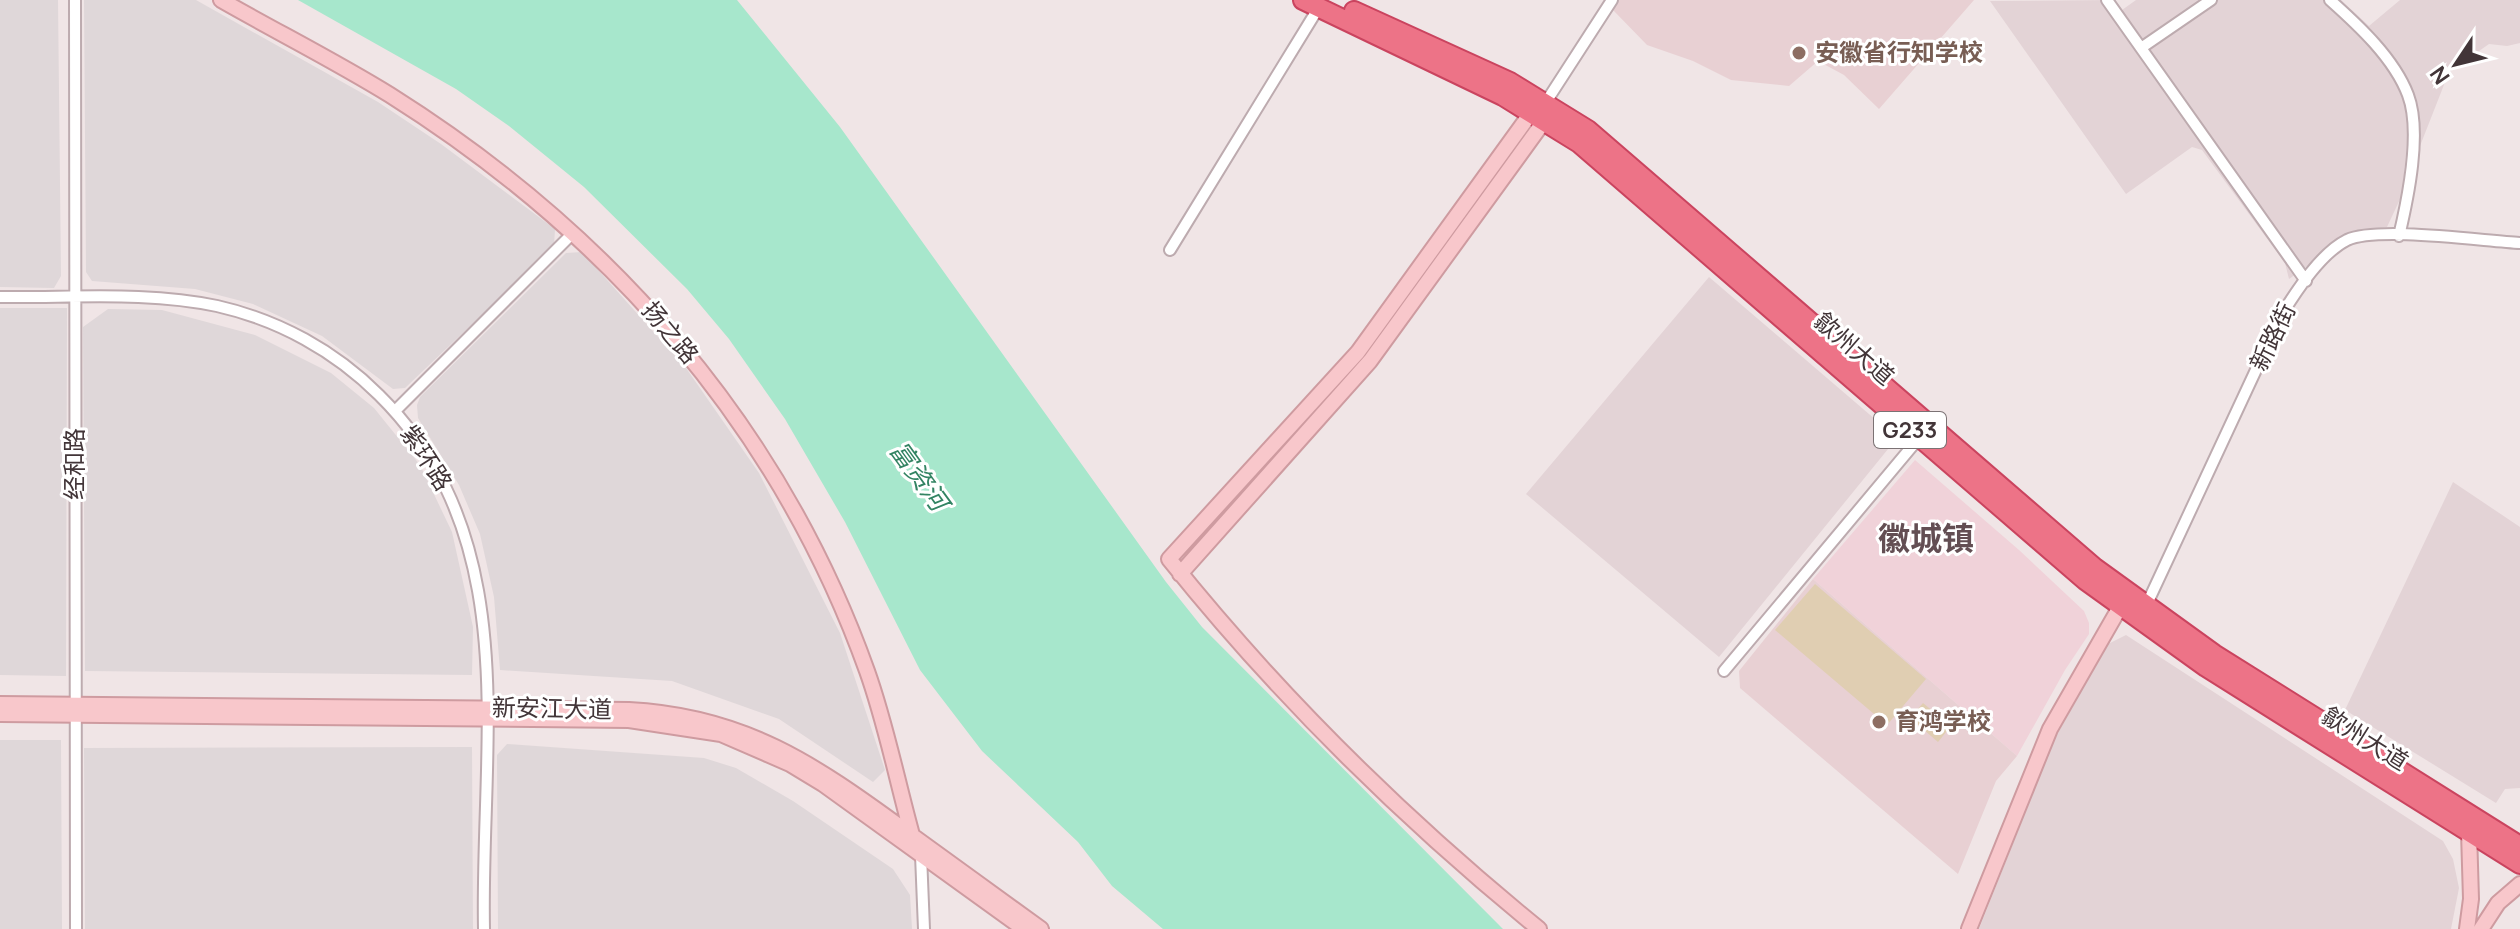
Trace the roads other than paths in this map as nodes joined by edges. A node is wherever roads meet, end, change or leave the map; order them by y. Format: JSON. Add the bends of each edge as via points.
{"nodes":[{"id":1,"x":75,"y":0,"type":"edge"},
{"id":2,"x":221,"y":0,"type":"edge"},
{"id":3,"x":1612,"y":0,"type":"edge"},
{"id":4,"x":2107,"y":0,"type":"edge"},
{"id":5,"x":2211,"y":0,"type":"edge"},
{"id":6,"x":2330,"y":0,"type":"edge"},
{"id":7,"x":1317,"y":2,"type":"edge"},
{"id":8,"x":2141,"y":48,"type":"junction"},
{"id":9,"x":1543,"y":108,"type":"junction"},
{"id":10,"x":573,"y":233,"type":"junction"},
{"id":11,"x":2399,"y":236,"type":"junction"},
{"id":12,"x":2520,"y":243,"type":"edge"},
{"id":13,"x":1170,"y":250,"type":"dead end"},
{"id":14,"x":2306,"y":281,"type":"junction"},
{"id":15,"x":0,"y":297,"type":"edge"},
{"id":16,"x":75,"y":298,"type":"junction"},
{"id":17,"x":395,"y":411,"type":"junction"},
{"id":18,"x":1919,"y":438,"type":"junction"},
{"id":19,"x":1180,"y":574,"type":"junction"},
{"id":20,"x":2146,"y":606,"type":"junction"},
{"id":21,"x":2120,"y":607,"type":"junction"},
{"id":22,"x":1724,"y":671,"type":"dead end"},
{"id":23,"x":0,"y":704,"type":"edge"},
{"id":24,"x":76,"y":710,"type":"junction"},
{"id":25,"x":485,"y":713,"type":"junction"},
{"id":26,"x":0,"y":714,"type":"edge"},
{"id":27,"x":2469,"y":832,"type":"junction"},
{"id":28,"x":912,"y":835,"type":"junction"},
{"id":29,"x":2520,"y":846,"type":"edge"},
{"id":30,"x":921,"y":855,"type":"junction"},
{"id":31,"x":2520,"y":864,"type":"edge"},
{"id":32,"x":2520,"y":884,"type":"edge"},
{"id":33,"x":76,"y":929,"type":"edge"},
{"id":34,"x":484,"y":929,"type":"edge"},
{"id":35,"x":924,"y":929,"type":"edge"},
{"id":36,"x":1024,"y":929,"type":"edge"},
{"id":37,"x":1041,"y":929,"type":"edge"},
{"id":38,"x":1539,"y":929,"type":"edge"},
{"id":39,"x":1969,"y":929,"type":"edge"},
{"id":40,"x":2467,"y":929,"type":"edge"},
{"id":41,"x":2481,"y":929,"type":"edge"}],
"edges":[{"from":1,"to":16,"type":"street","name":"经和路"},
{"from":2,"to":10,"type":"street","name":"扬之路","via":[[421,115]]},
{"from":3,"to":9,"type":"street"},
{"from":4,"to":8,"type":"street"},
{"from":5,"to":8,"type":"street"},
{"from":6,"to":11,"type":"street","via":[[2364,31],[2409,98],[2411,170]]},
{"from":7,"to":9,"type":"highway","name":"歙州大道","number":"G233","via":[[1407,32]]},
{"from":7,"to":13,"type":"street"},
{"from":8,"to":14,"type":"street"},
{"from":9,"to":18,"type":"highway","name":"歙州大道","number":"G233"},
{"from":9,"to":19,"type":"street","via":[[1370,361]]},
{"from":9,"to":19,"type":"street","via":[[1358,352],[1169,559]]},
{"from":9,"to":20,"type":"highway","name":"歙州大道","number":"G233","via":[[1623,157],[2028,513]]},
{"from":10,"to":17,"type":"street"},
{"from":10,"to":28,"type":"street","name":"扬之路","via":[[678,340],[790,500],[868,672]]},
{"from":11,"to":12,"type":"street","name":"新路街"},
{"from":11,"to":14,"type":"street","name":"新路街","via":[[2371,234],[2347,240]]},
{"from":14,"to":20,"type":"street","name":"新路街","via":[[2282,314]]},
{"from":15,"to":16,"type":"street","name":"紫环路"},
{"from":16,"to":17,"type":"street","name":"紫环路","via":[[172,299],[258,318],[330,354]]},
{"from":16,"to":24,"type":"street","name":"经和路"},
{"from":17,"to":25,"type":"street","name":"紫环路","via":[[438,469],[466,533],[484,619]]},
{"from":18,"to":21,"type":"highway","name":"歙州大道","number":"G233"},
{"from":18,"to":22,"type":"street"},
{"from":19,"to":38,"type":"street","via":[[1335,745]]},
{"from":20,"to":29,"type":"highway","name":"歙州大道","number":"G233"},
{"from":21,"to":27,"type":"highway","name":"歙州大道","number":"G233","via":[[2238,688]]},
{"from":21,"to":39,"type":"street","via":[[2039,752]]},
{"from":23,"to":24,"type":"street","name":"新安江大道"},
{"from":24,"to":25,"type":"street","name":"新安江大道"},
{"from":24,"to":26,"type":"street","name":"新安江大道"},
{"from":24,"to":33,"type":"street","name":"经和路"},
{"from":25,"to":28,"type":"street","name":"新安江大道","via":[[649,711],[724,724],[812,765]]},
{"from":25,"to":30,"type":"street","name":"新安江大道","via":[[648,721],[721,734],[807,774]]},
{"from":25,"to":34,"type":"street","name":"紫环路"},
{"from":27,"to":31,"type":"highway","name":"歙州大道","number":"G233"},
{"from":27,"to":40,"type":"street"},
{"from":28,"to":37,"type":"street","name":"新安江大道"},
{"from":30,"to":35,"type":"street"},
{"from":30,"to":36,"type":"street","name":"新安江大道"},
{"from":32,"to":41,"type":"street","via":[[2498,903]]}]}
